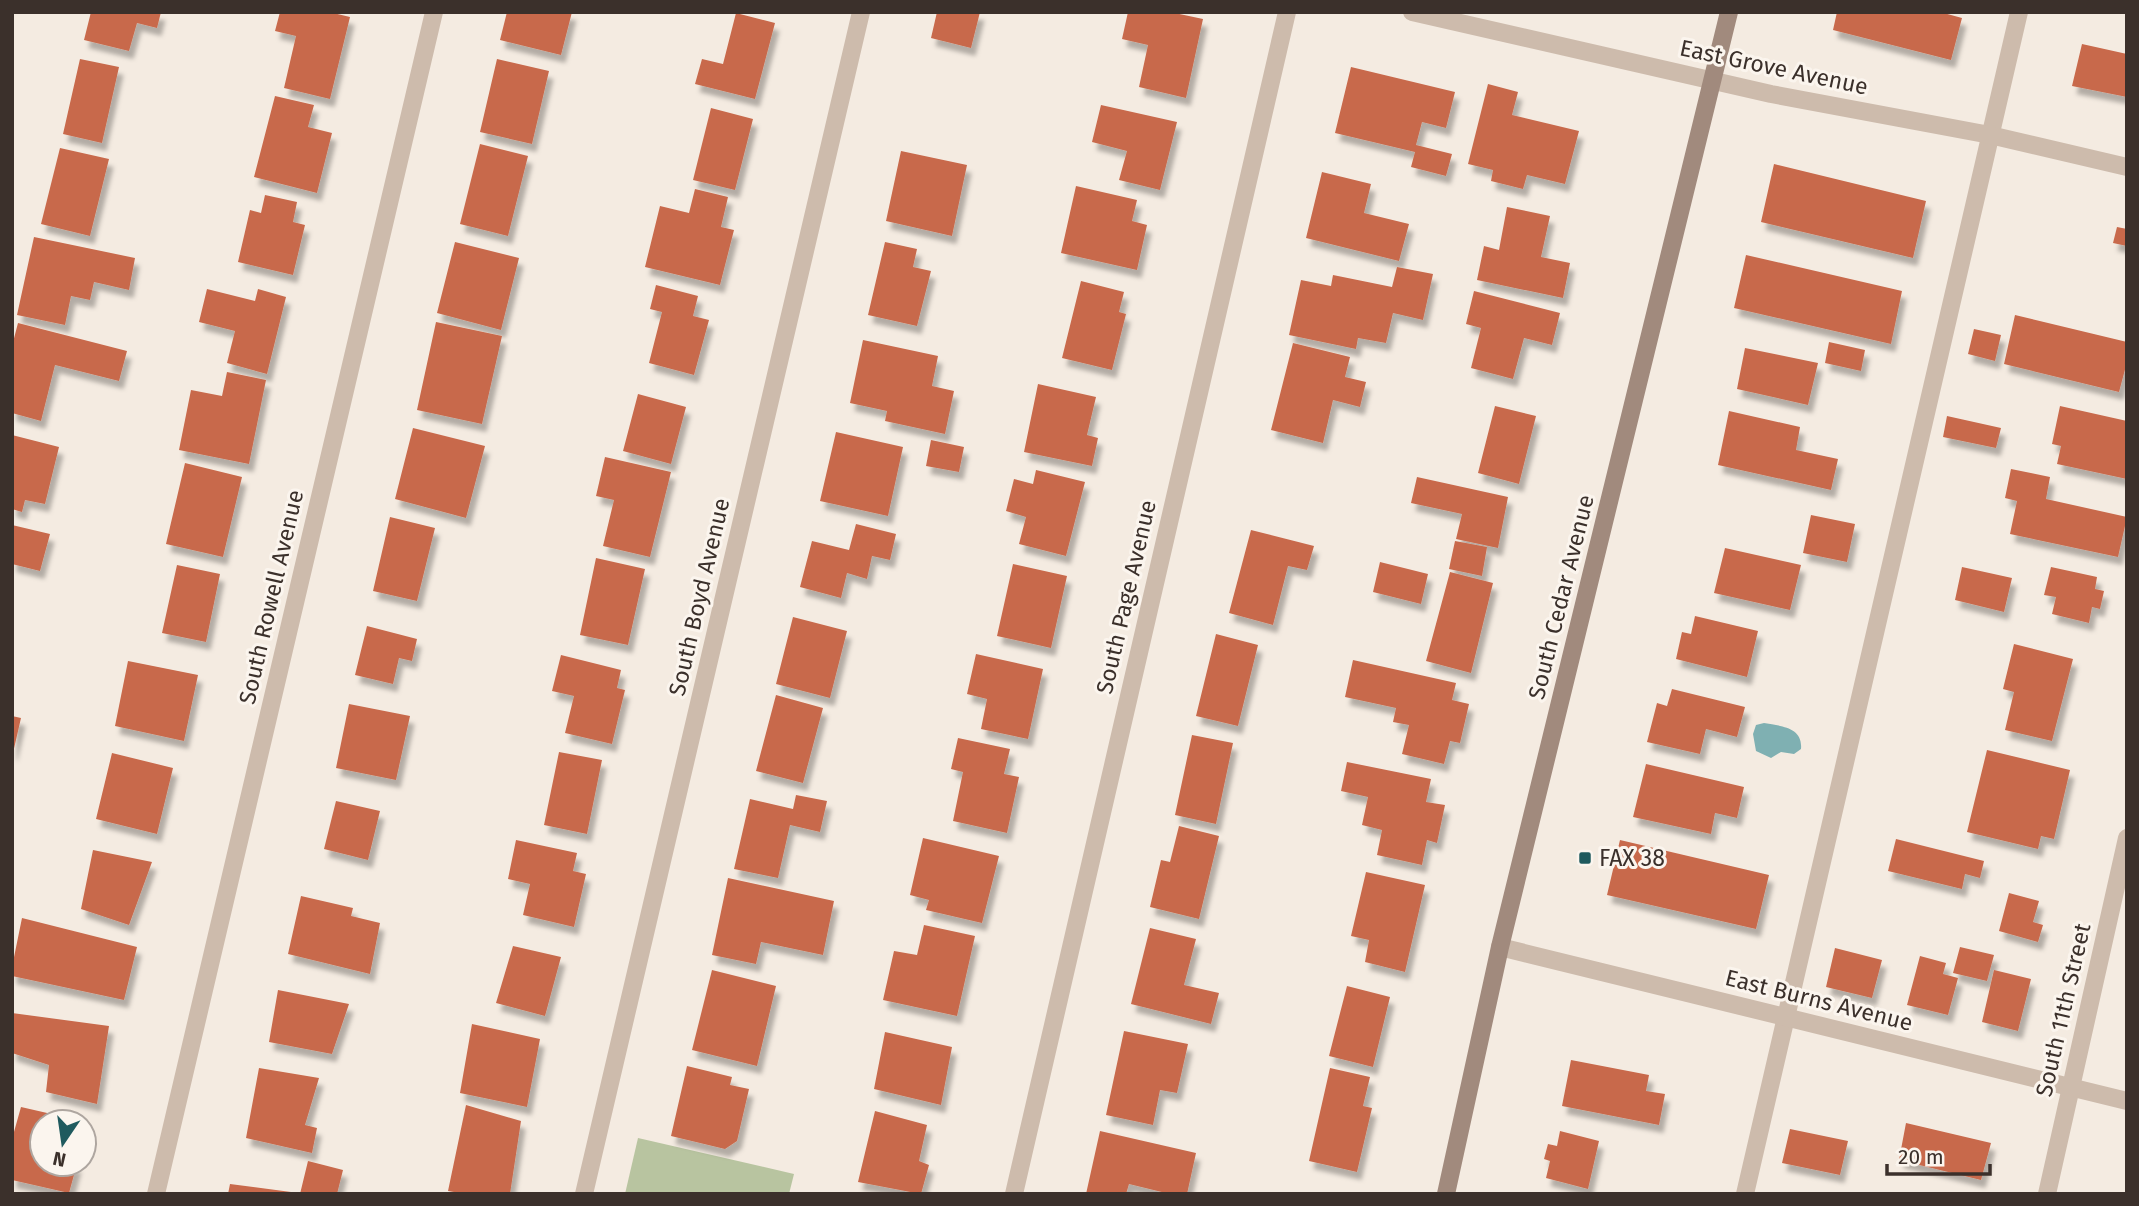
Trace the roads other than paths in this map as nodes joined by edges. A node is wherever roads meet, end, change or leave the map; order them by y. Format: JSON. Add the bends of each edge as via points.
{"nodes":[{"id":1,"x":434,"y":12,"type":"edge"},
{"id":2,"x":861,"y":12,"type":"edge"},
{"id":3,"x":1287,"y":12,"type":"edge"},
{"id":4,"x":1412,"y":12,"type":"edge"},
{"id":5,"x":1728,"y":12,"type":"edge"},
{"id":6,"x":2019,"y":12,"type":"edge"},
{"id":7,"x":1713,"y":80,"type":"junction"},
{"id":8,"x":1990,"y":135,"type":"junction"},
{"id":9,"x":2127,"y":167,"type":"edge"},
{"id":10,"x":2127,"y":838,"type":"edge"},
{"id":11,"x":1500,"y":947,"type":"junction"},
{"id":12,"x":1787,"y":1017,"type":"junction"},
{"id":13,"x":2071,"y":1087,"type":"junction"},
{"id":14,"x":2127,"y":1101,"type":"edge"},
{"id":15,"x":156,"y":1194,"type":"edge"},
{"id":16,"x":584,"y":1194,"type":"edge"},
{"id":17,"x":1014,"y":1194,"type":"edge"},
{"id":18,"x":1446,"y":1194,"type":"edge"},
{"id":19,"x":1745,"y":1194,"type":"edge"},
{"id":20,"x":2047,"y":1194,"type":"edge"}],
"edges":[{"from":1,"to":15,"type":"street","name":"South Rowell Avenue"},
{"from":2,"to":16,"type":"street","name":"South Boyd Avenue"},
{"from":3,"to":17,"type":"street","name":"South Page Avenue"},
{"from":4,"to":7,"type":"street","name":"East Grove Avenue"},
{"from":5,"to":7,"type":"main road","name":"South Cedar Avenue"},
{"from":6,"to":8,"type":"street"},
{"from":7,"to":8,"type":"street","name":"East Grove Avenue"},
{"from":7,"to":11,"type":"main road","name":"South Cedar Avenue"},
{"from":8,"to":9,"type":"street","name":"East Grove Avenue"},
{"from":8,"to":12,"type":"street"},
{"from":10,"to":13,"type":"street","name":"South 11th Street"},
{"from":11,"to":12,"type":"street","name":"East Burns Avenue"},
{"from":11,"to":18,"type":"main road","name":"South Cedar Avenue"},
{"from":12,"to":13,"type":"street","name":"East Burns Avenue"},
{"from":12,"to":19,"type":"street"},
{"from":13,"to":14,"type":"street","name":"East Burns Avenue"},
{"from":13,"to":20,"type":"street","name":"South 11th Street"}]}
